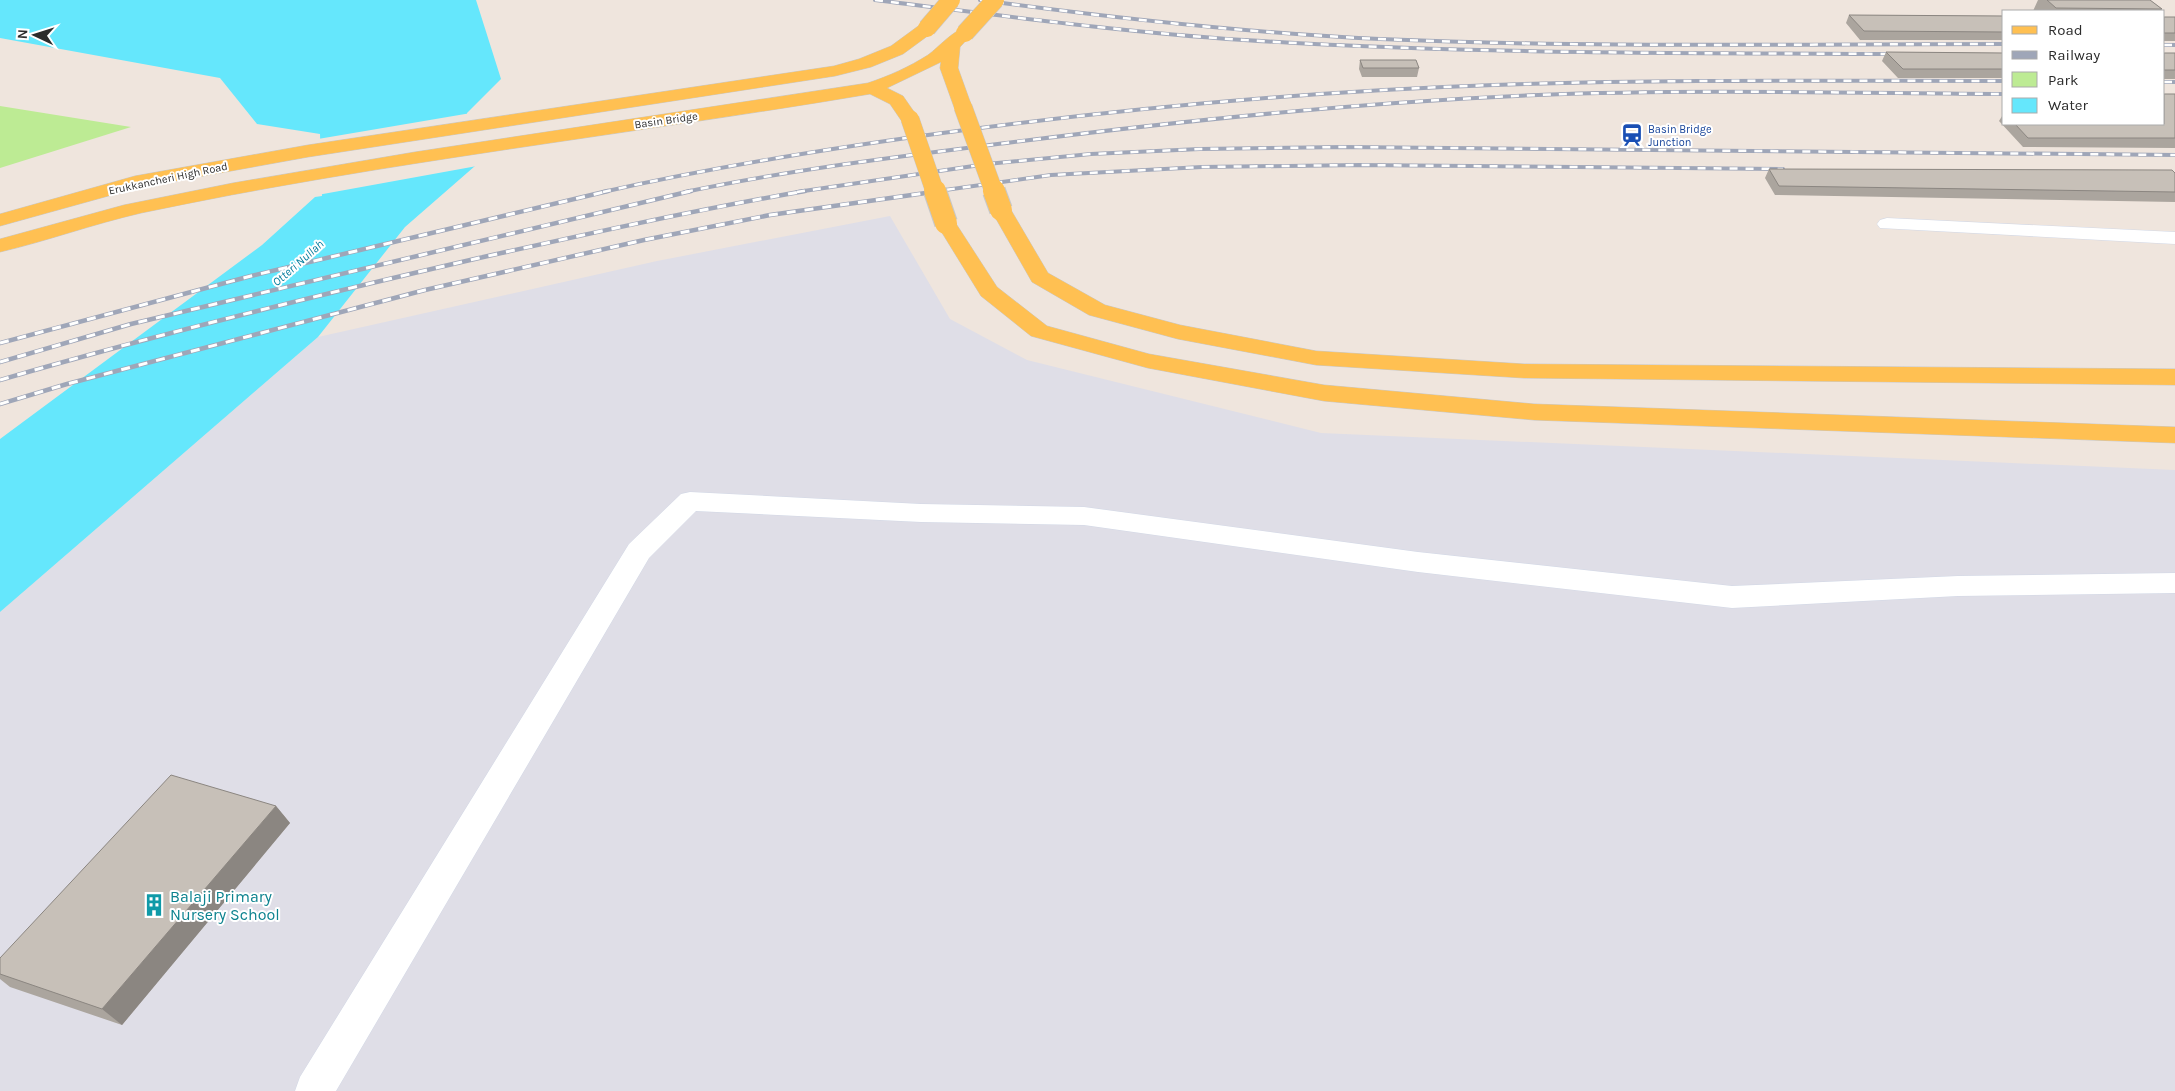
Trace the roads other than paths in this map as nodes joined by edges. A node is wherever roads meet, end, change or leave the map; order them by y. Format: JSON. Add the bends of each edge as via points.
{"nodes":[{"id":1,"x":951,"y":0,"type":"edge"},
{"id":2,"x":995,"y":0,"type":"edge"},
{"id":3,"x":952,"y":46,"type":"junction"},
{"id":4,"x":872,"y":88,"type":"junction"},
{"id":5,"x":308,"y":151,"type":"joint"},
{"id":6,"x":307,"y":176,"type":"joint"},
{"id":7,"x":0,"y":220,"type":"edge"},
{"id":8,"x":1887,"y":224,"type":"dead end"},
{"id":9,"x":2175,"y":238,"type":"edge"},
{"id":10,"x":0,"y":246,"type":"edge"},
{"id":11,"x":2175,"y":377,"type":"edge"},
{"id":12,"x":2175,"y":435,"type":"edge"},
{"id":13,"x":2175,"y":583,"type":"edge"},
{"id":14,"x":314,"y":1091,"type":"edge"}],
"edges":[{"from":1,"to":5,"type":"main road","name":"Basin Bridge","bridge":true,"via":[[927,28],[897,50],[835,71]]},
{"from":2,"to":3,"type":"main road","name":"Basin Bridge","bridge":true},
{"from":3,"to":4,"type":"main road","name":"Basin Bridge","via":[[908,75]]},
{"from":3,"to":11,"type":"main road","bridge":true,"via":[[950,68],[1001,210],[1040,277],[1097,310],[1178,332],[1316,358],[1524,371]]},
{"from":4,"to":6,"type":"main road","name":"Basin Bridge"},
{"from":4,"to":12,"type":"main road","bridge":true,"via":[[897,100],[910,118],[946,223],[988,291],[1039,331],[1148,361],[1324,393],[1534,412]]},
{"from":5,"to":7,"type":"main road","name":"Erukkancheri High Road","via":[[136,182]]},
{"from":6,"to":10,"type":"main road","name":"Erukkancheri High Road","via":[[140,208]]},
{"from":8,"to":9,"type":"lane"},
{"from":13,"to":14,"type":"lane","via":[[1958,586],[1732,597],[1418,562],[1084,516],[690,501],[639,551]]}]}
